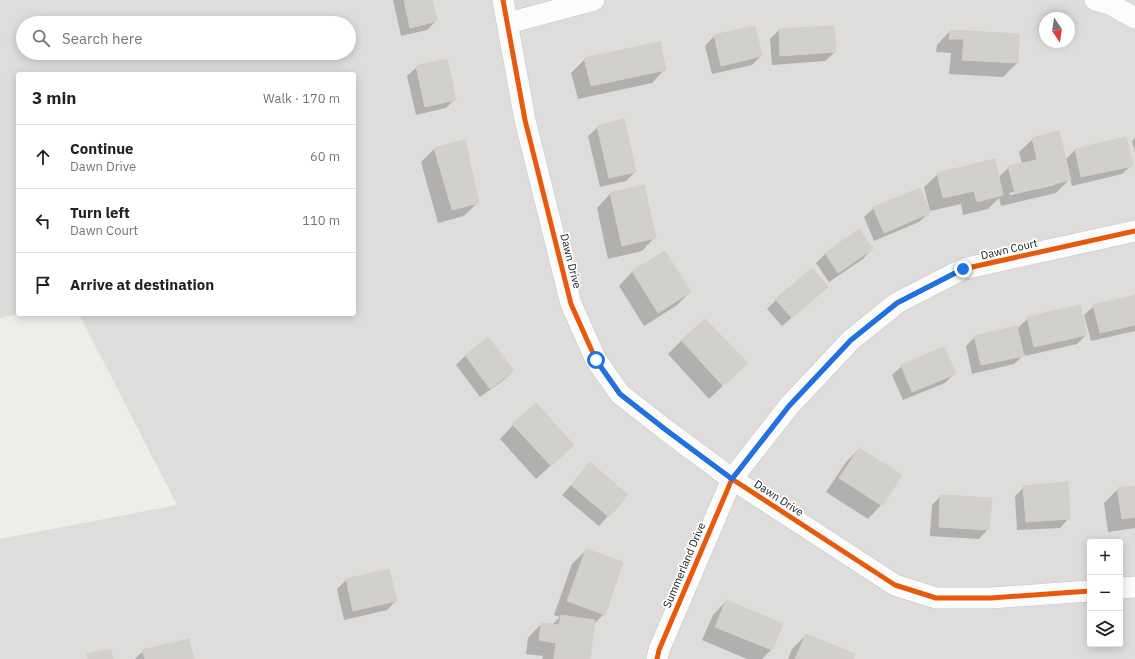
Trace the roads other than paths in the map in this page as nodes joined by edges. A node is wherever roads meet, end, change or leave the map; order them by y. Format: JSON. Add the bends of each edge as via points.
{"nodes":[{"id":1,"x":503,"y":0,"type":"edge"},
{"id":2,"x":594,"y":0,"type":"edge"},
{"id":3,"x":1095,"y":0,"type":"edge"},
{"id":4,"x":1135,"y":18,"type":"edge"},
{"id":5,"x":508,"y":23,"type":"junction"},
{"id":6,"x":1135,"y":231,"type":"edge"},
{"id":7,"x":732,"y":479,"type":"junction"},
{"id":8,"x":1135,"y":587,"type":"edge"},
{"id":9,"x":1123,"y":588,"type":"edge"},
{"id":10,"x":1087,"y":590,"type":"edge"},
{"id":11,"x":657,"y":659,"type":"edge"}],
"edges":[{"from":1,"to":5,"type":"street","name":"Dawn Drive"},
{"from":2,"to":5,"type":"street"},
{"from":3,"to":4,"type":"street","via":[[1110,4]]},
{"from":5,"to":7,"type":"street","name":"Dawn Drive","via":[[526,120],[571,304],[596,360],[620,394]]},
{"from":6,"to":7,"type":"street","name":"Dawn Court","via":[[963,269],[897,303],[851,340],[789,406]]},
{"from":7,"to":10,"type":"street","name":"Dawn Drive","via":[[895,585],[936,598],[991,598]]},
{"from":7,"to":11,"type":"street","name":"Summerland Drive"},
{"from":8,"to":9,"type":"street"}]}
